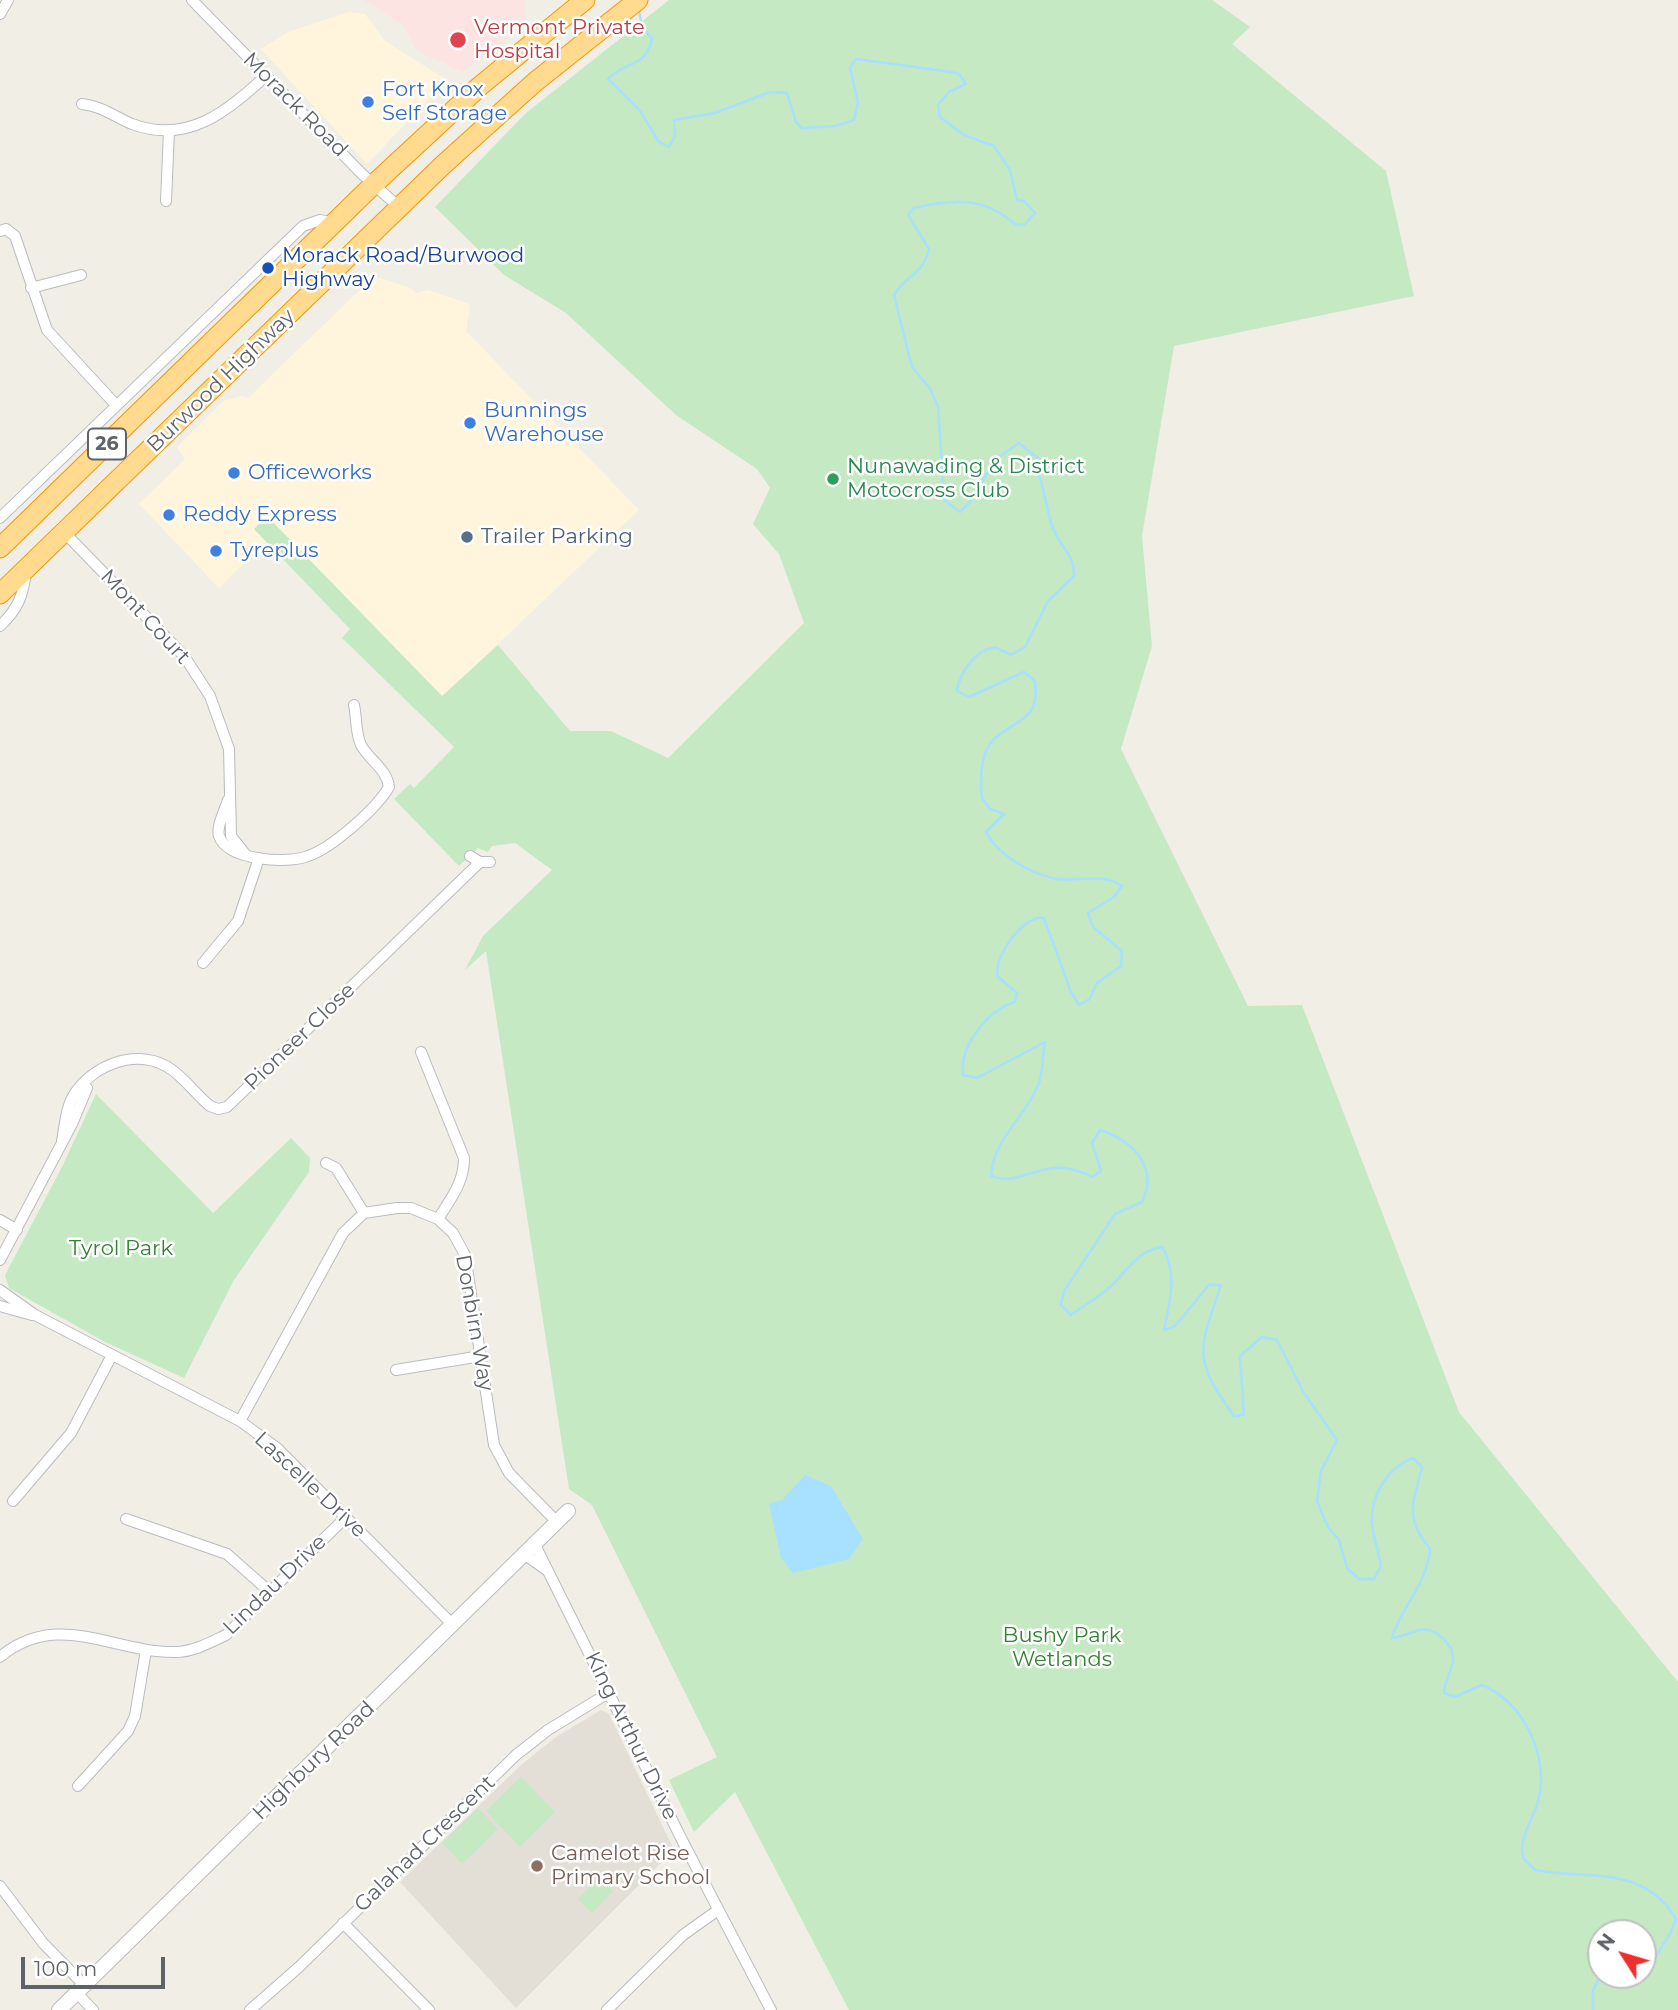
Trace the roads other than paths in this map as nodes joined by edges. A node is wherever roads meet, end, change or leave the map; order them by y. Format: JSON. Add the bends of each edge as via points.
{"nodes":[{"id":1,"x":8,"y":0,"type":"edge"},
{"id":2,"x":192,"y":0,"type":"edge"},
{"id":3,"x":584,"y":0,"type":"edge"},
{"id":4,"x":638,"y":0,"type":"edge"},
{"id":5,"x":0,"y":14,"type":"edge"},
{"id":6,"x":266,"y":76,"type":"junction"},
{"id":7,"x":82,"y":104,"type":"dead end"},
{"id":8,"x":169,"y":131,"type":"junction"},
{"id":9,"x":374,"y":184,"type":"junction"},
{"id":10,"x":166,"y":201,"type":"dead end"},
{"id":11,"x":400,"y":208,"type":"junction"},
{"id":12,"x":334,"y":223,"type":"junction"},
{"id":13,"x":0,"y":231,"type":"edge"},
{"id":14,"x":81,"y":275,"type":"dead end"},
{"id":15,"x":31,"y":288,"type":"junction"},
{"id":16,"x":116,"y":405,"type":"junction"},
{"id":17,"x":0,"y":519,"type":"edge"},
{"id":18,"x":65,"y":533,"type":"junction"},
{"id":19,"x":0,"y":548,"type":"edge"},
{"id":20,"x":26,"y":569,"type":"junction"},
{"id":21,"x":0,"y":594,"type":"edge"},
{"id":22,"x":0,"y":626,"type":"edge"},
{"id":23,"x":354,"y":705,"type":"dead end"},
{"id":24,"x":259,"y":858,"type":"junction"},
{"id":25,"x":480,"y":860,"type":"dead end"},
{"id":26,"x":203,"y":963,"type":"dead end"},
{"id":27,"x":421,"y":1052,"type":"dead end"},
{"id":28,"x":326,"y":1163,"type":"dead end"},
{"id":29,"x":364,"y":1213,"type":"junction"},
{"id":30,"x":438,"y":1219,"type":"junction"},
{"id":31,"x":0,"y":1220,"type":"edge"},
{"id":32,"x":18,"y":1230,"type":"junction"},
{"id":33,"x":0,"y":1260,"type":"edge"},
{"id":34,"x":0,"y":1290,"type":"edge"},
{"id":35,"x":0,"y":1306,"type":"edge"},
{"id":36,"x":35,"y":1315,"type":"junction"},
{"id":37,"x":481,"y":1356,"type":"junction"},
{"id":38,"x":111,"y":1357,"type":"junction"},
{"id":39,"x":396,"y":1370,"type":"dead end"},
{"id":40,"x":240,"y":1421,"type":"junction"},
{"id":41,"x":13,"y":1501,"type":"dead end"},
{"id":42,"x":568,"y":1511,"type":"dead end"},
{"id":43,"x":346,"y":1517,"type":"junction"},
{"id":44,"x":126,"y":1520,"type":"dead end"},
{"id":45,"x":557,"y":1522,"type":"junction"},
{"id":46,"x":529,"y":1549,"type":"junction"},
{"id":47,"x":270,"y":1592,"type":"junction"},
{"id":48,"x":453,"y":1625,"type":"junction"},
{"id":49,"x":146,"y":1650,"type":"junction"},
{"id":50,"x":0,"y":1657,"type":"edge"},
{"id":51,"x":610,"y":1692,"type":"junction"},
{"id":52,"x":78,"y":1786,"type":"dead end"},
{"id":53,"x":0,"y":1885,"type":"edge"},
{"id":54,"x":718,"y":1910,"type":"junction"},
{"id":55,"x":343,"y":1923,"type":"junction"},
{"id":56,"x":81,"y":1989,"type":"junction"},
{"id":57,"x":59,"y":2010,"type":"edge"},
{"id":58,"x":93,"y":2010,"type":"edge"},
{"id":59,"x":250,"y":2010,"type":"edge"},
{"id":60,"x":427,"y":2010,"type":"edge"},
{"id":61,"x":607,"y":2010,"type":"edge"},
{"id":62,"x":771,"y":2010,"type":"edge"}],
"edges":[{"from":1,"to":5,"type":"street"},
{"from":2,"to":6,"type":"street","name":"Morack Road"},
{"from":3,"to":9,"type":"highway","name":"Burwood Highway","number":"26","via":[[480,86]]},
{"from":4,"to":11,"type":"highway","name":"Burwood Highway","number":"26","via":[[503,109]]},
{"from":6,"to":8,"type":"street","via":[[215,119]]},
{"from":6,"to":9,"type":"street","name":"Morack Road"},
{"from":7,"to":8,"type":"street","via":[[144,128]]},
{"from":8,"to":10,"type":"street"},
{"from":9,"to":11,"type":"street","name":"Morack Road"},
{"from":9,"to":12,"type":"highway","name":"Burwood Highway","number":"26"},
{"from":11,"to":18,"type":"highway","name":"Burwood Highway","number":"26"},
{"from":12,"to":16,"type":"street","via":[[320,220],[303,226]]},
{"from":12,"to":19,"type":"highway","name":"Burwood Highway","number":"26"},
{"from":13,"to":15,"type":"street","via":[[6,229],[15,236]]},
{"from":14,"to":15,"type":"street"},
{"from":15,"to":16,"type":"street","via":[[52,337]]},
{"from":16,"to":17,"type":"street"},
{"from":18,"to":20,"type":"highway","name":"Burwood Highway","number":"26"},
{"from":18,"to":24,"type":"street","name":"Mont Court","via":[[195,671],[229,749],[231,791],[219,836],[227,846]]},
{"from":20,"to":21,"type":"highway","name":"Burwood Highway","number":"26"},
{"from":20,"to":22,"type":"street","via":[[22,597]]},
{"from":23,"to":24,"type":"street","name":"Mont Court","via":[[362,720],[356,729],[362,747],[388,777],[386,793],[318,852],[283,860]]},
{"from":24,"to":26,"type":"street","via":[[238,921]]},
{"from":25,"to":32,"type":"street","name":"Pioneer Close","via":[[227,1107],[210,1106],[175,1071],[156,1062],[127,1059],[98,1073],[73,1097],[62,1141]]},
{"from":27,"to":30,"type":"street","via":[[464,1158],[459,1187]]},
{"from":28,"to":29,"type":"street","via":[[336,1168]]},
{"from":29,"to":30,"type":"street","via":[[411,1208]]},
{"from":29,"to":40,"type":"street","via":[[343,1233]]},
{"from":30,"to":37,"type":"street","name":"Donbirn Way","via":[[466,1255]]},
{"from":31,"to":32,"type":"street"},
{"from":32,"to":33,"type":"street"},
{"from":34,"to":36,"type":"street","name":"Lascelle Drive"},
{"from":35,"to":36,"type":"street","name":"Lascelle Drive"},
{"from":36,"to":38,"type":"street","name":"Lascelle Drive"},
{"from":37,"to":39,"type":"street"},
{"from":37,"to":45,"type":"street","name":"Donbirn Way","via":[[500,1460]]},
{"from":38,"to":40,"type":"street","name":"Lascelle Drive"},
{"from":38,"to":41,"type":"street","via":[[71,1433]]},
{"from":40,"to":43,"type":"street","name":"Lascelle Drive","via":[[277,1448]]},
{"from":42,"to":45,"type":"main road","name":"Highbury Road"},
{"from":43,"to":47,"type":"street","name":"Lindau Drive"},
{"from":43,"to":48,"type":"street","name":"Lascelle Drive"},
{"from":44,"to":47,"type":"street","via":[[227,1554]]},
{"from":45,"to":46,"type":"main road","name":"Highbury Road"},
{"from":46,"to":48,"type":"main road","name":"Highbury Road"},
{"from":46,"to":51,"type":"street","name":"King Arthur Drive","via":[[550,1573]]},
{"from":47,"to":49,"type":"street","name":"Lindau Drive","via":[[226,1635],[178,1653]]},
{"from":48,"to":56,"type":"main road","name":"Highbury Road"},
{"from":49,"to":50,"type":"street","name":"Lindau Drive","via":[[69,1633],[26,1639]]},
{"from":49,"to":52,"type":"street","via":[[135,1716],[128,1731]]},
{"from":51,"to":54,"type":"street","name":"King Arthur Drive"},
{"from":51,"to":55,"type":"street","name":"Galahad Crescent","via":[[516,1755]]},
{"from":53,"to":56,"type":"street"},
{"from":54,"to":61,"type":"street","via":[[683,1935]]},
{"from":54,"to":62,"type":"street","name":"King Arthur Drive"},
{"from":55,"to":59,"type":"street","name":"Galahad Crescent"},
{"from":55,"to":60,"type":"street"},
{"from":56,"to":57,"type":"main road","name":"Highbury Road"},
{"from":56,"to":58,"type":"street"}]}
